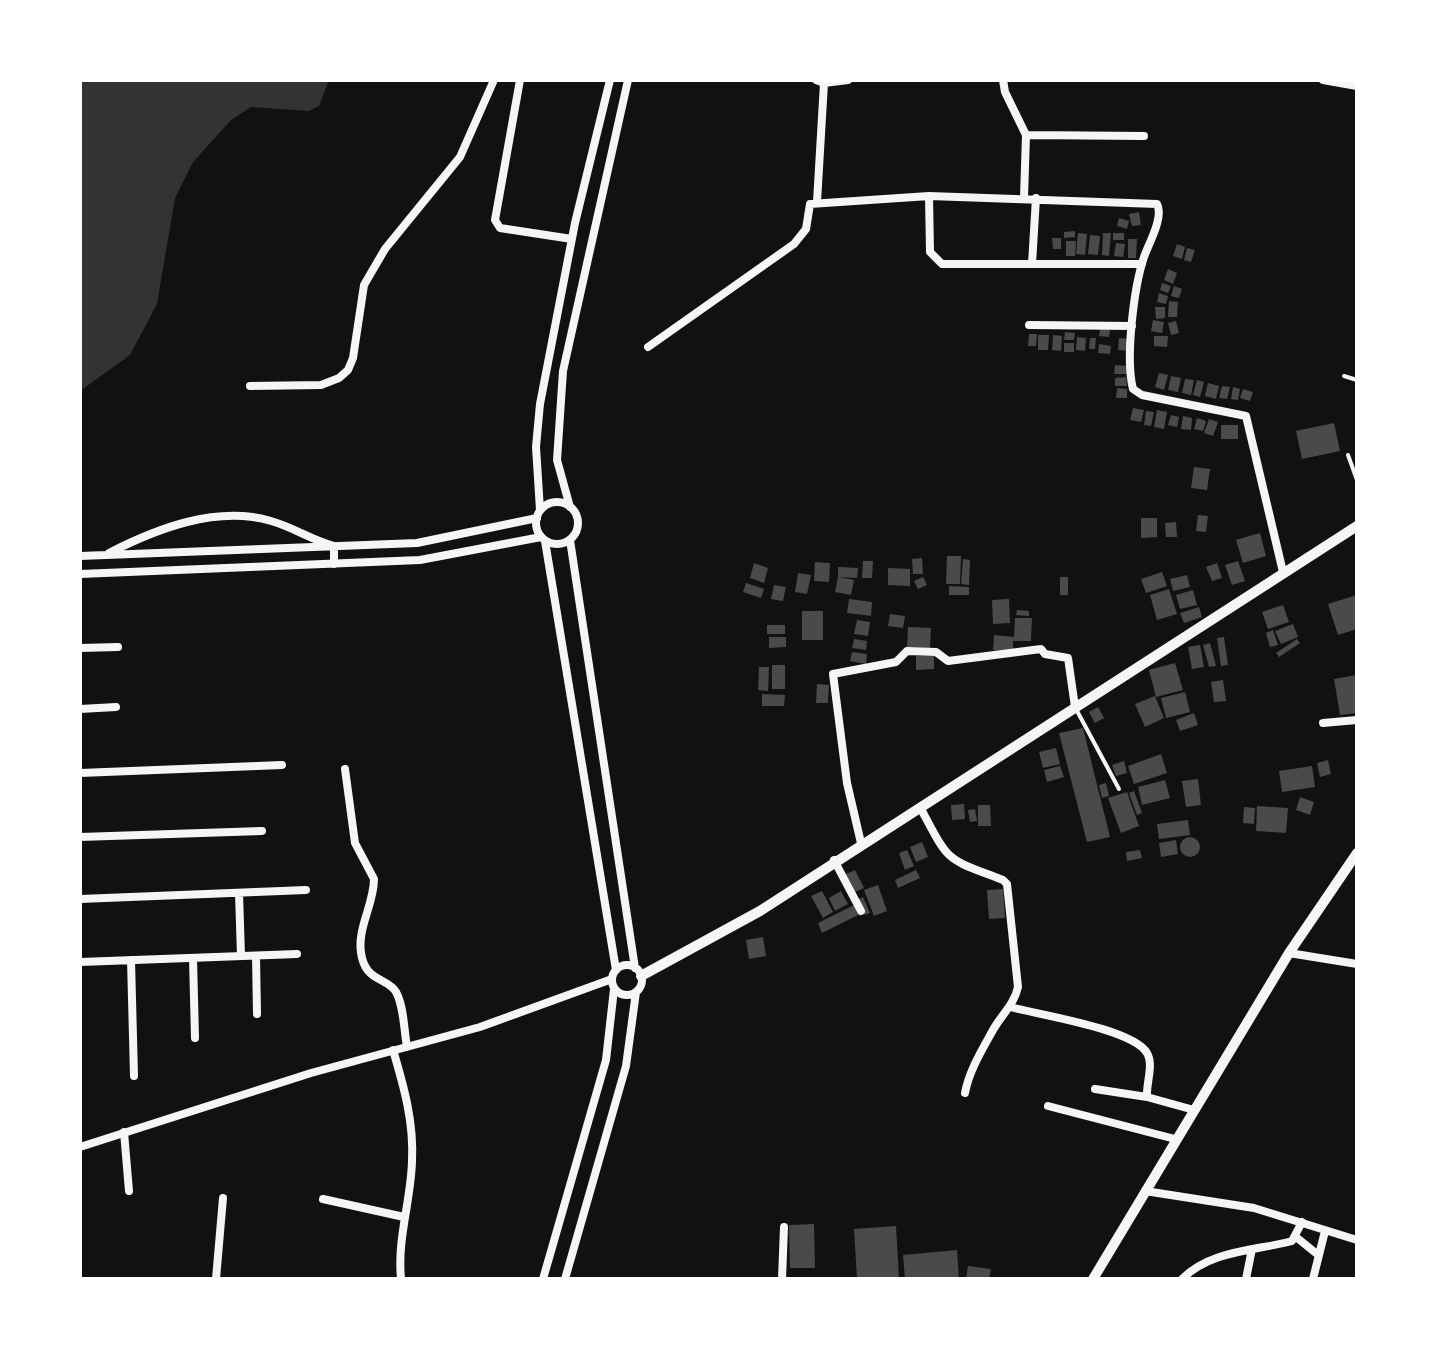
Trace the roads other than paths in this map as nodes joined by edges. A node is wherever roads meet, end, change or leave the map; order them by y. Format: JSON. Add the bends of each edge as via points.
{"nodes":[{"id":1,"x":494,"y":80,"type":"edge"},
{"id":2,"x":520,"y":80,"type":"edge"},
{"id":3,"x":610,"y":80,"type":"edge"},
{"id":4,"x":628,"y":80,"type":"edge"},
{"id":5,"x":848,"y":80,"type":"edge"},
{"id":6,"x":1003,"y":80,"type":"edge"},
{"id":7,"x":1323,"y":80,"type":"edge"},
{"id":8,"x":820,"y":81,"type":"edge"},
{"id":9,"x":1357,"y":86,"type":"edge"},
{"id":10,"x":1026,"y":135,"type":"junction"},
{"id":11,"x":1144,"y":136,"type":"dead end"},
{"id":12,"x":929,"y":196,"type":"junction"},
{"id":13,"x":1024,"y":198,"type":"junction"},
{"id":14,"x":1036,"y":198,"type":"junction"},
{"id":15,"x":817,"y":202,"type":"junction"},
{"id":16,"x":575,"y":223,"type":"junction"},
{"id":17,"x":593,"y":228,"type":"junction"},
{"id":18,"x":572,"y":239,"type":"junction"},
{"id":19,"x":1032,"y":264,"type":"junction"},
{"id":20,"x":1142,"y":264,"type":"junction"},
{"id":21,"x":1029,"y":325,"type":"dead end"},
{"id":22,"x":1132,"y":326,"type":"junction"},
{"id":23,"x":648,"y":347,"type":"dead end"},
{"id":24,"x":1344,"y":376,"type":"dead end"},
{"id":25,"x":1357,"y":380,"type":"edge"},
{"id":26,"x":250,"y":386,"type":"dead end"},
{"id":27,"x":1348,"y":455,"type":"dead end"},
{"id":28,"x":1357,"y":480,"type":"edge"},
{"id":29,"x":570,"y":507,"type":"junction"},
{"id":30,"x":538,"y":514,"type":"junction"},
{"id":31,"x":1357,"y":526,"type":"edge"},
{"id":32,"x":543,"y":539,"type":"junction"},
{"id":33,"x":570,"y":540,"type":"junction"},
{"id":34,"x":334,"y":546,"type":"junction"},
{"id":35,"x":103,"y":555,"type":"junction"},
{"id":36,"x":80,"y":556,"type":"edge"},
{"id":37,"x":334,"y":564,"type":"junction"},
{"id":38,"x":1283,"y":572,"type":"junction"},
{"id":39,"x":80,"y":574,"type":"edge"},
{"id":40,"x":118,"y":647,"type":"dead end"},
{"id":41,"x":80,"y":648,"type":"edge"},
{"id":42,"x":116,"y":707,"type":"dead end"},
{"id":43,"x":1075,"y":707,"type":"junction"},
{"id":44,"x":80,"y":709,"type":"edge"},
{"id":45,"x":1357,"y":720,"type":"edge"},
{"id":46,"x":1323,"y":723,"type":"dead end"},
{"id":47,"x":282,"y":765,"type":"dead end"},
{"id":48,"x":345,"y":769,"type":"dead end"},
{"id":49,"x":80,"y":773,"type":"edge"},
{"id":50,"x":1119,"y":789,"type":"dead end"},
{"id":51,"x":920,"y":807,"type":"junction"},
{"id":52,"x":262,"y":831,"type":"dead end"},
{"id":53,"x":80,"y":837,"type":"edge"},
{"id":54,"x":861,"y":843,"type":"junction"},
{"id":55,"x":1357,"y":853,"type":"edge"},
{"id":56,"x":834,"y":860,"type":"junction"},
{"id":57,"x":306,"y":890,"type":"dead end"},
{"id":58,"x":239,"y":893,"type":"junction"},
{"id":59,"x":80,"y":899,"type":"edge"},
{"id":60,"x":861,"y":911,"type":"dead end"},
{"id":61,"x":1289,"y":953,"type":"junction"},
{"id":62,"x":297,"y":954,"type":"dead end"},
{"id":63,"x":241,"y":956,"type":"junction"},
{"id":64,"x":256,"y":956,"type":"junction"},
{"id":65,"x":193,"y":958,"type":"junction"},
{"id":66,"x":131,"y":960,"type":"junction"},
{"id":67,"x":80,"y":962,"type":"edge"},
{"id":68,"x":1357,"y":964,"type":"edge"},
{"id":69,"x":638,"y":972,"type":"junction"},
{"id":70,"x":614,"y":979,"type":"junction"},
{"id":71,"x":636,"y":992,"type":"junction"},
{"id":72,"x":1010,"y":1007,"type":"junction"},
{"id":73,"x":257,"y":1014,"type":"dead end"},
{"id":74,"x":195,"y":1038,"type":"dead end"},
{"id":75,"x":407,"y":1047,"type":"junction"},
{"id":76,"x":393,"y":1050,"type":"junction"},
{"id":77,"x":134,"y":1076,"type":"dead end"},
{"id":78,"x":1095,"y":1089,"type":"dead end"},
{"id":79,"x":965,"y":1093,"type":"dead end"},
{"id":80,"x":1147,"y":1097,"type":"junction"},
{"id":81,"x":1048,"y":1106,"type":"dead end"},
{"id":82,"x":1194,"y":1110,"type":"junction"},
{"id":83,"x":124,"y":1132,"type":"junction"},
{"id":84,"x":1175,"y":1139,"type":"junction"},
{"id":85,"x":80,"y":1147,"type":"edge"},
{"id":86,"x":129,"y":1191,"type":"dead end"},
{"id":87,"x":1145,"y":1191,"type":"junction"},
{"id":88,"x":223,"y":1198,"type":"dead end"},
{"id":89,"x":323,"y":1199,"type":"dead end"},
{"id":90,"x":404,"y":1217,"type":"junction"},
{"id":91,"x":1302,"y":1222,"type":"junction"},
{"id":92,"x":784,"y":1227,"type":"dead end"},
{"id":93,"x":1325,"y":1231,"type":"junction"},
{"id":94,"x":1296,"y":1237,"type":"junction"},
{"id":95,"x":1357,"y":1240,"type":"edge"},
{"id":96,"x":553,"y":1249,"type":"junction"},
{"id":97,"x":1252,"y":1249,"type":"junction"},
{"id":98,"x":1317,"y":1254,"type":"junction"},
{"id":99,"x":572,"y":1257,"type":"junction"},
{"id":100,"x":216,"y":1279,"type":"edge"},
{"id":101,"x":401,"y":1279,"type":"edge"},
{"id":102,"x":543,"y":1279,"type":"edge"},
{"id":103,"x":565,"y":1279,"type":"edge"},
{"id":104,"x":782,"y":1279,"type":"edge"},
{"id":105,"x":1093,"y":1279,"type":"edge"},
{"id":106,"x":1182,"y":1279,"type":"edge"},
{"id":107,"x":1246,"y":1279,"type":"edge"},
{"id":108,"x":1313,"y":1279,"type":"edge"}],
"edges":[{"from":1,"to":26,"type":"street","via":[[460,157],[364,285],[348,370],[321,385]]},
{"from":2,"to":18,"type":"street","via":[[495,220],[500,228]]},
{"from":3,"to":16,"type":"street"},
{"from":4,"to":17,"type":"street"},
{"from":5,"to":8,"type":"street"},
{"from":6,"to":10,"type":"street"},
{"from":7,"to":9,"type":"street"},
{"from":8,"to":15,"type":"street"},
{"from":10,"to":11,"type":"street"},
{"from":10,"to":13,"type":"street"},
{"from":12,"to":13,"type":"street"},
{"from":12,"to":15,"type":"street"},
{"from":12,"to":19,"type":"street","via":[[930,252],[938,262]]},
{"from":13,"to":14,"type":"street"},
{"from":14,"to":19,"type":"street"},
{"from":14,"to":20,"type":"street","via":[[1157,204],[1160,213]]},
{"from":15,"to":23,"type":"street","via":[[808,206],[806,229],[794,244]]},
{"from":16,"to":17,"type":"street"},
{"from":16,"to":18,"type":"street"},
{"from":17,"to":29,"type":"street","via":[[563,371],[559,416],[557,460]]},
{"from":18,"to":30,"type":"street","via":[[540,404]]},
{"from":19,"to":20,"type":"street"},
{"from":20,"to":22,"type":"street"},
{"from":21,"to":22,"type":"street"},
{"from":22,"to":38,"type":"street","via":[[1130,379],[1136,392],[1246,416]]},
{"from":24,"to":25,"type":"lane"},
{"from":27,"to":28,"type":"lane"},
{"from":29,"to":30,"type":"street","via":[[555,502]]},
{"from":29,"to":33,"type":"street","via":[[578,525]]},
{"from":30,"to":32,"type":"street"},
{"from":30,"to":34,"type":"street","via":[[417,543]]},
{"from":31,"to":38,"type":"street"},
{"from":32,"to":33,"type":"street","via":[[562,544]]},
{"from":32,"to":37,"type":"street","via":[[420,560]]},
{"from":32,"to":70,"type":"street"},
{"from":33,"to":69,"type":"street"},
{"from":34,"to":35,"type":"street"},
{"from":34,"to":35,"type":"street","via":[[268,520],[246,517],[186,522]]},
{"from":34,"to":37,"type":"street"},
{"from":35,"to":36,"type":"street"},
{"from":37,"to":39,"type":"street"},
{"from":38,"to":43,"type":"street"},
{"from":40,"to":41,"type":"street"},
{"from":42,"to":44,"type":"street"},
{"from":43,"to":50,"type":"lane"},
{"from":43,"to":51,"type":"street"},
{"from":43,"to":54,"type":"street","via":[[1068,658],[1041,649],[948,661],[936,652],[907,651],[896,662],[833,674],[847,783]]},
{"from":45,"to":46,"type":"street"},
{"from":47,"to":49,"type":"street"},
{"from":48,"to":75,"type":"street","via":[[355,843],[374,879],[361,933],[362,958],[377,981],[397,994]]},
{"from":51,"to":54,"type":"street"},
{"from":51,"to":72,"type":"street","via":[[956,863],[1007,884],[1018,973]]},
{"from":52,"to":53,"type":"street"},
{"from":54,"to":56,"type":"street"},
{"from":55,"to":61,"type":"street"},
{"from":56,"to":60,"type":"street"},
{"from":56,"to":69,"type":"street","via":[[728,930]]},
{"from":57,"to":58,"type":"street"},
{"from":58,"to":59,"type":"street"},
{"from":58,"to":63,"type":"street"},
{"from":61,"to":68,"type":"street"},
{"from":61,"to":82,"type":"street"},
{"from":62,"to":64,"type":"street"},
{"from":63,"to":64,"type":"street"},
{"from":63,"to":65,"type":"street"},
{"from":64,"to":73,"type":"street"},
{"from":65,"to":66,"type":"street"},
{"from":65,"to":74,"type":"street"},
{"from":66,"to":67,"type":"street"},
{"from":66,"to":77,"type":"street"},
{"from":69,"to":70,"type":"street","via":[[625,966]]},
{"from":69,"to":71,"type":"street"},
{"from":70,"to":71,"type":"street","via":[[622,995]]},
{"from":70,"to":75,"type":"street"},
{"from":70,"to":96,"type":"street","via":[[606,1060]]},
{"from":71,"to":99,"type":"street","via":[[626,1066]]},
{"from":72,"to":79,"type":"street"},
{"from":72,"to":80,"type":"street","via":[[1128,1038],[1146,1051],[1151,1063]]},
{"from":75,"to":76,"type":"street"},
{"from":76,"to":83,"type":"street"},
{"from":76,"to":90,"type":"street","via":[[410,1115],[412,1162]]},
{"from":78,"to":80,"type":"street"},
{"from":80,"to":82,"type":"street"},
{"from":81,"to":84,"type":"street"},
{"from":82,"to":84,"type":"street"},
{"from":83,"to":85,"type":"street"},
{"from":83,"to":86,"type":"street"},
{"from":84,"to":87,"type":"street"},
{"from":87,"to":91,"type":"street","via":[[1254,1208]]},
{"from":87,"to":105,"type":"street"},
{"from":88,"to":100,"type":"street"},
{"from":89,"to":90,"type":"street"},
{"from":90,"to":101,"type":"street"},
{"from":91,"to":93,"type":"street"},
{"from":91,"to":94,"type":"street"},
{"from":92,"to":104,"type":"street"},
{"from":93,"to":95,"type":"street"},
{"from":93,"to":98,"type":"street"},
{"from":94,"to":97,"type":"street"},
{"from":94,"to":98,"type":"street"},
{"from":96,"to":99,"type":"street"},
{"from":96,"to":102,"type":"street"},
{"from":97,"to":106,"type":"street","via":[[1220,1256]]},
{"from":97,"to":107,"type":"street"},
{"from":98,"to":108,"type":"street"},
{"from":99,"to":103,"type":"street"}]}
